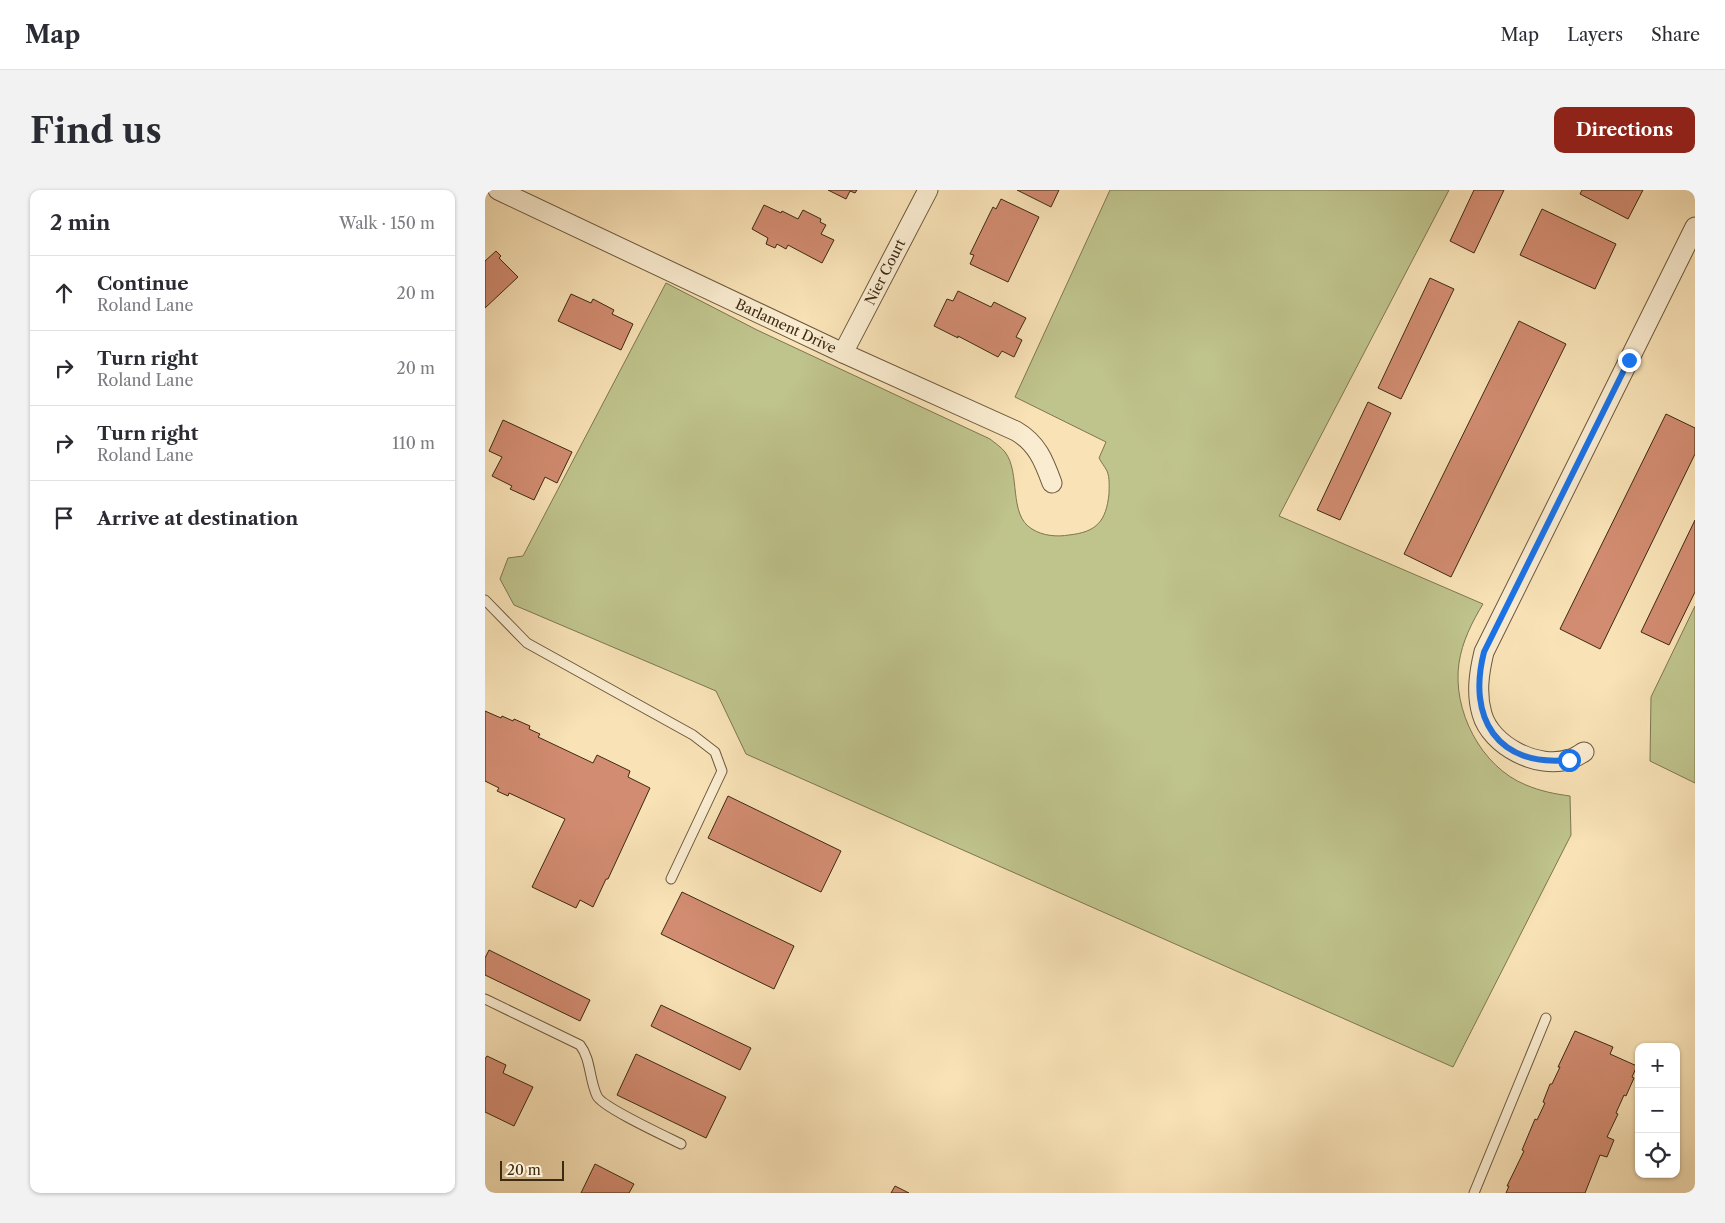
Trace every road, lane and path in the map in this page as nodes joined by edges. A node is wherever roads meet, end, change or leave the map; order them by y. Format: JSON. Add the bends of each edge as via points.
{"nodes":[{"id":1,"x":498,"y":190,"type":"edge"},
{"id":2,"x":928,"y":190,"type":"edge"},
{"id":3,"x":1695,"y":227,"type":"edge"},
{"id":4,"x":843,"y":353,"type":"junction"},
{"id":5,"x":1052,"y":483,"type":"dead end"},
{"id":6,"x":485,"y":600,"type":"edge"},
{"id":7,"x":1584,"y":752,"type":"dead end"},
{"id":8,"x":671,"y":880,"type":"dead end"},
{"id":9,"x":485,"y":999,"type":"edge"},
{"id":10,"x":1546,"y":1018,"type":"dead end"},
{"id":11,"x":681,"y":1144,"type":"dead end"},
{"id":12,"x":1474,"y":1193,"type":"edge"}],
"edges":[{"from":1,"to":4,"type":"street","name":"Barlament Drive"},
{"from":2,"to":4,"type":"street","name":"Nier Court"},
{"from":3,"to":7,"type":"street","via":[[1484,652],[1481,666],[1482,715],[1506,746],[1533,759],[1553,762],[1569,760]]},
{"from":4,"to":5,"type":"street","name":"Barlament Drive","via":[[1026,437],[1036,447]]},
{"from":6,"to":8,"type":"lane","via":[[527,643],[693,735],[715,752],[722,771]]},
{"from":9,"to":11,"type":"lane","via":[[580,1045],[586,1053],[598,1098]]},
{"from":10,"to":12,"type":"lane"}]}
